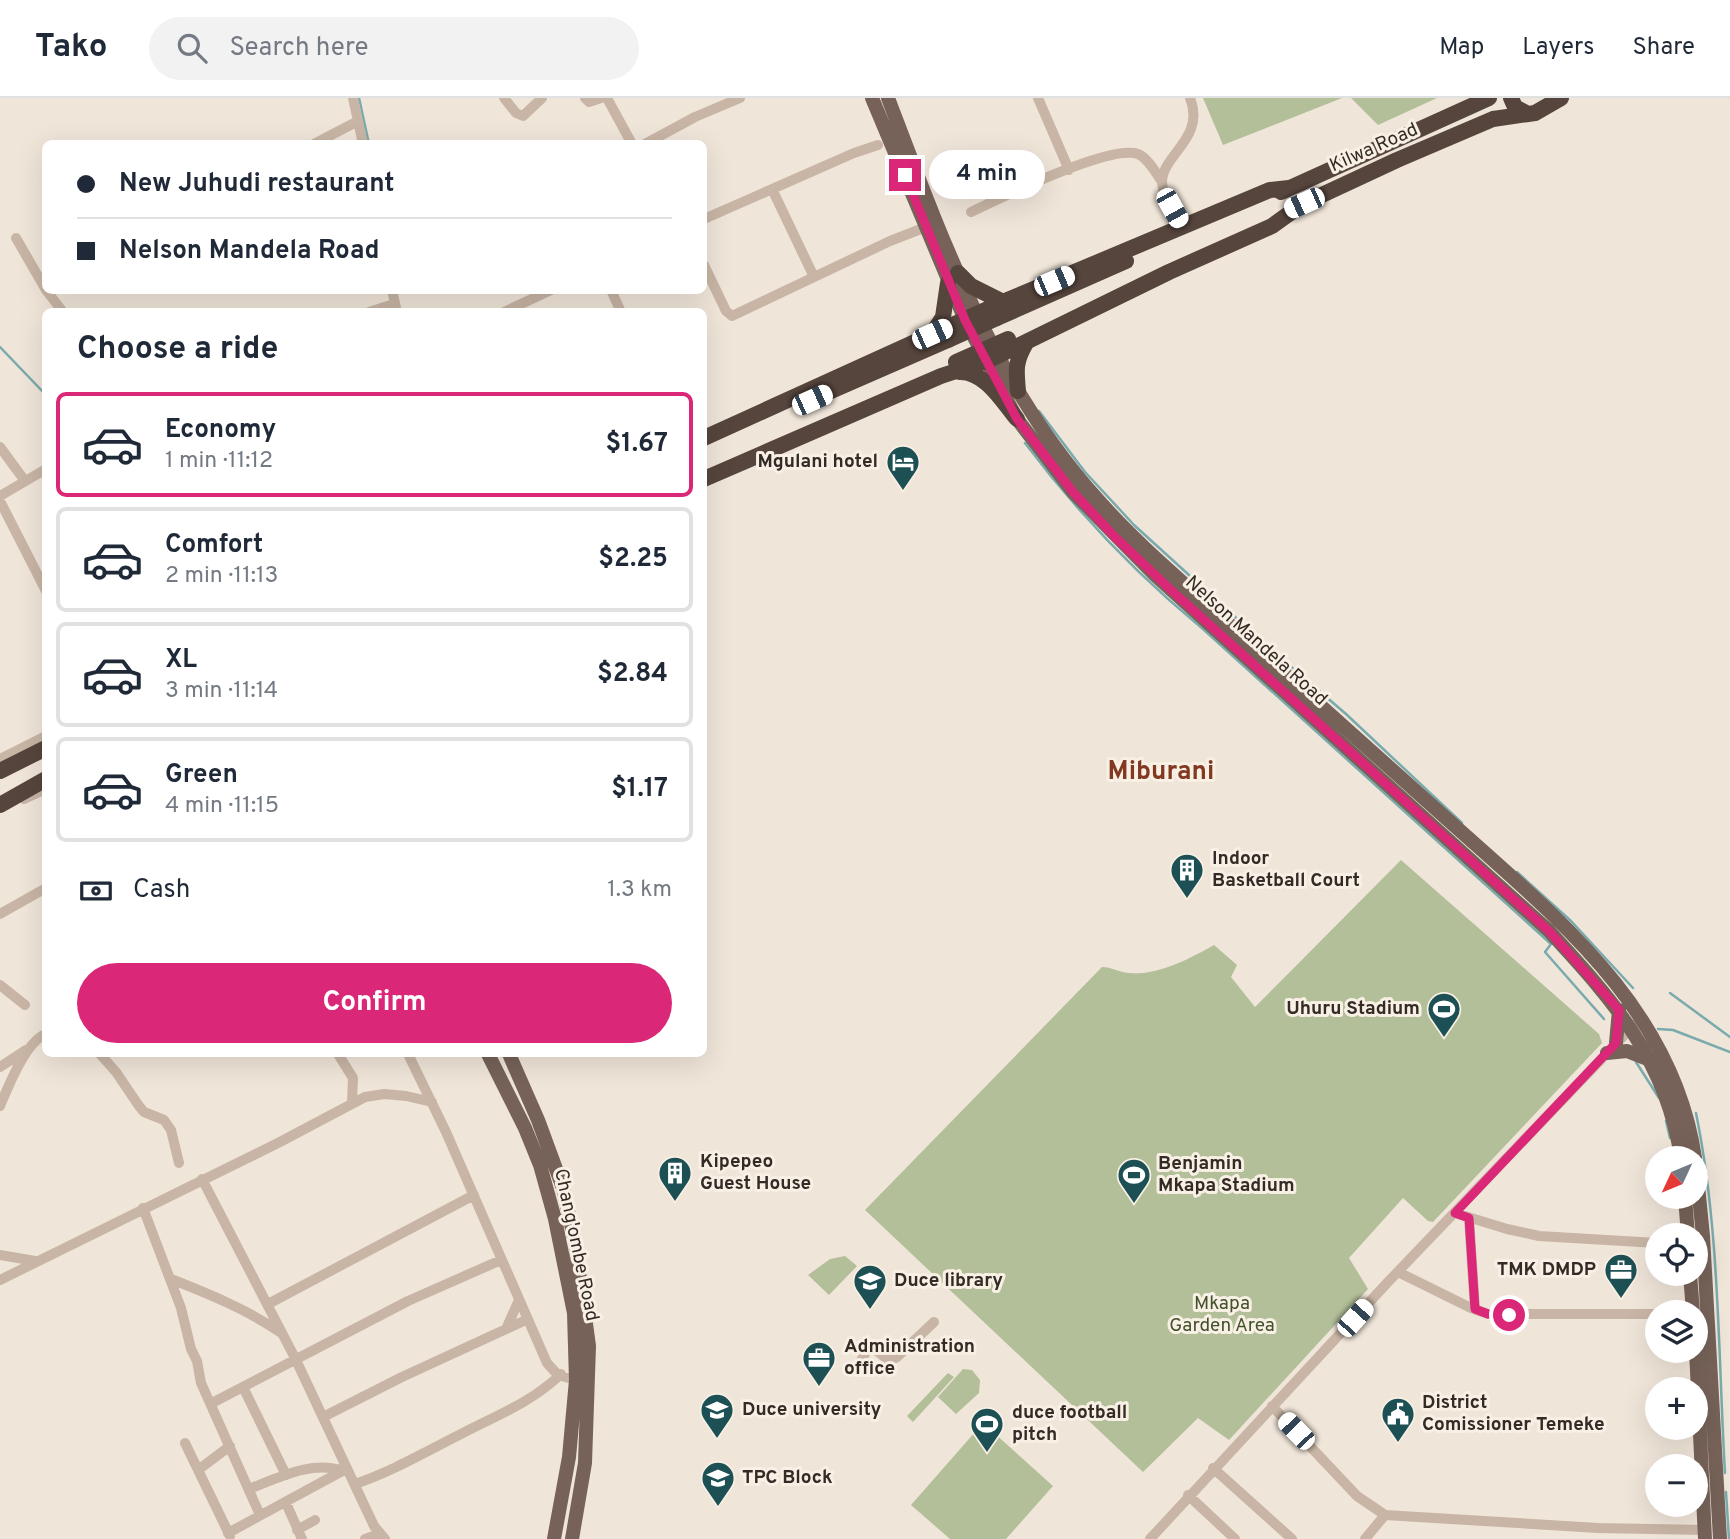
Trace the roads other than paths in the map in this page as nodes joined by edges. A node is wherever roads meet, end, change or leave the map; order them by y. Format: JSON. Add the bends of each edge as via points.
{"nodes":[{"id":1,"x":353,"y":98,"type":"edge"},
{"id":2,"x":505,"y":98,"type":"edge"},
{"id":3,"x":542,"y":98,"type":"edge"},
{"id":4,"x":586,"y":98,"type":"edge"},
{"id":5,"x":601,"y":98,"type":"edge"},
{"id":6,"x":607,"y":98,"type":"edge"},
{"id":7,"x":740,"y":98,"type":"edge"},
{"id":8,"x":872,"y":98,"type":"edge"},
{"id":9,"x":888,"y":98,"type":"edge"},
{"id":10,"x":1038,"y":98,"type":"edge"},
{"id":11,"x":1189,"y":98,"type":"edge"},
{"id":12,"x":1489,"y":98,"type":"edge"},
{"id":13,"x":1511,"y":98,"type":"edge"},
{"id":14,"x":1561,"y":98,"type":"edge"},
{"id":15,"x":1545,"y":103,"type":"edge"},
{"id":16,"x":1526,"y":113,"type":"junction"},
{"id":17,"x":358,"y":121,"type":"junction"},
{"id":18,"x":322,"y":140,"type":"edge"},
{"id":19,"x":362,"y":140,"type":"edge"},
{"id":20,"x":630,"y":140,"type":"edge"},
{"id":21,"x":652,"y":140,"type":"edge"},
{"id":22,"x":878,"y":145,"type":"dead end"},
{"id":23,"x":1069,"y":170,"type":"junction"},
{"id":24,"x":1162,"y":182,"type":"junction"},
{"id":25,"x":1289,"y":188,"type":"junction"},
{"id":26,"x":772,"y":189,"type":"junction"},
{"id":27,"x":1304,"y":203,"type":"junction"},
{"id":28,"x":971,"y":212,"type":"dead end"},
{"id":29,"x":707,"y":218,"type":"edge"},
{"id":30,"x":926,"y":227,"type":"junction"},
{"id":31,"x":1182,"y":227,"type":"junction"},
{"id":32,"x":16,"y":238,"type":"dead end"},
{"id":33,"x":707,"y":271,"type":"edge"},
{"id":34,"x":814,"y":277,"type":"junction"},
{"id":35,"x":953,"y":278,"type":"junction"},
{"id":36,"x":42,"y":283,"type":"edge"},
{"id":37,"x":49,"y":294,"type":"edge"},
{"id":38,"x":542,"y":294,"type":"edge"},
{"id":39,"x":1003,"y":302,"type":"junction"},
{"id":40,"x":60,"y":308,"type":"edge"},
{"id":41,"x":513,"y":308,"type":"edge"},
{"id":42,"x":970,"y":317,"type":"junction"},
{"id":43,"x":940,"y":337,"type":"junction"},
{"id":44,"x":1026,"y":342,"type":"junction"},
{"id":45,"x":992,"y":358,"type":"junction"},
{"id":46,"x":952,"y":367,"type":"junction"},
{"id":47,"x":1018,"y":391,"type":"junction"},
{"id":48,"x":1017,"y":419,"type":"junction"},
{"id":49,"x":707,"y":437,"type":"edge"},
{"id":50,"x":707,"y":446,"type":"edge"},
{"id":51,"x":0,"y":447,"type":"edge"},
{"id":52,"x":707,"y":467,"type":"edge"},
{"id":53,"x":42,"y":471,"type":"edge"},
{"id":54,"x":707,"y":478,"type":"edge"},
{"id":55,"x":25,"y":481,"type":"junction"},
{"id":56,"x":0,"y":499,"type":"edge"},
{"id":57,"x":42,"y":583,"type":"edge"},
{"id":58,"x":42,"y":738,"type":"edge"},
{"id":59,"x":42,"y":750,"type":"edge"},
{"id":60,"x":0,"y":759,"type":"edge"},
{"id":61,"x":0,"y":771,"type":"edge"},
{"id":62,"x":42,"y":781,"type":"edge"},
{"id":63,"x":42,"y":791,"type":"edge"},
{"id":64,"x":0,"y":805,"type":"edge"},
{"id":65,"x":0,"y":812,"type":"edge"},
{"id":66,"x":42,"y":890,"type":"edge"},
{"id":67,"x":0,"y":914,"type":"edge"},
{"id":68,"x":0,"y":985,"type":"edge"},
{"id":69,"x":25,"y":1005,"type":"dead end"},
{"id":70,"x":1619,"y":1010,"type":"junction"},
{"id":71,"x":1636,"y":1023,"type":"junction"},
{"id":72,"x":42,"y":1036,"type":"edge"},
{"id":73,"x":1611,"y":1048,"type":"junction"},
{"id":74,"x":28,"y":1049,"type":"junction"},
{"id":75,"x":103,"y":1057,"type":"edge"},
{"id":76,"x":340,"y":1057,"type":"edge"},
{"id":77,"x":410,"y":1057,"type":"edge"},
{"id":78,"x":489,"y":1057,"type":"edge"},
{"id":79,"x":510,"y":1057,"type":"edge"},
{"id":80,"x":1650,"y":1060,"type":"junction"},
{"id":81,"x":0,"y":1067,"type":"edge"},
{"id":82,"x":432,"y":1102,"type":"junction"},
{"id":83,"x":352,"y":1103,"type":"junction"},
{"id":84,"x":0,"y":1106,"type":"edge"},
{"id":85,"x":1678,"y":1146,"type":"edge"},
{"id":86,"x":1692,"y":1146,"type":"edge"},
{"id":87,"x":179,"y":1163,"type":"dead end"},
{"id":88,"x":202,"y":1179,"type":"junction"},
{"id":89,"x":474,"y":1195,"type":"junction"},
{"id":90,"x":144,"y":1208,"type":"junction"},
{"id":91,"x":1700,"y":1209,"type":"edge"},
{"id":92,"x":1455,"y":1213,"type":"junction"},
{"id":93,"x":1469,"y":1218,"type":"junction"},
{"id":94,"x":1645,"y":1242,"type":"edge"},
{"id":95,"x":0,"y":1255,"type":"edge"},
{"id":96,"x":501,"y":1260,"type":"junction"},
{"id":97,"x":35,"y":1261,"type":"junction"},
{"id":98,"x":1398,"y":1272,"type":"junction"},
{"id":99,"x":171,"y":1279,"type":"junction"},
{"id":100,"x":0,"y":1280,"type":"edge"},
{"id":101,"x":519,"y":1300,"type":"junction"},
{"id":102,"x":268,"y":1304,"type":"junction"},
{"id":103,"x":1475,"y":1309,"type":"junction"},
{"id":104,"x":1645,"y":1314,"type":"edge"},
{"id":105,"x":528,"y":1319,"type":"junction"},
{"id":106,"x":934,"y":1322,"type":"dead end"},
{"id":107,"x":506,"y":1329,"type":"junction"},
{"id":108,"x":282,"y":1334,"type":"junction"},
{"id":109,"x":295,"y":1358,"type":"junction"},
{"id":110,"x":1697,"y":1363,"type":"edge"},
{"id":111,"x":859,"y":1364,"type":"dead end"},
{"id":112,"x":561,"y":1374,"type":"junction"},
{"id":113,"x":576,"y":1380,"type":"junction"},
{"id":114,"x":243,"y":1387,"type":"junction"},
{"id":115,"x":212,"y":1403,"type":"junction"},
{"id":116,"x":1272,"y":1406,"type":"junction"},
{"id":117,"x":323,"y":1417,"type":"junction"},
{"id":118,"x":185,"y":1443,"type":"dead end"},
{"id":119,"x":230,"y":1446,"type":"junction"},
{"id":120,"x":1213,"y":1468,"type":"junction"},
{"id":121,"x":198,"y":1470,"type":"junction"},
{"id":122,"x":345,"y":1470,"type":"junction"},
{"id":123,"x":286,"y":1475,"type":"junction"},
{"id":124,"x":1723,"y":1482,"type":"edge"},
{"id":125,"x":355,"y":1484,"type":"junction"},
{"id":126,"x":250,"y":1489,"type":"junction"},
{"id":127,"x":1188,"y":1496,"type":"junction"},
{"id":128,"x":286,"y":1503,"type":"junction"},
{"id":129,"x":260,"y":1515,"type":"junction"},
{"id":130,"x":1385,"y":1515,"type":"junction"},
{"id":131,"x":315,"y":1520,"type":"dead end"},
{"id":132,"x":1705,"y":1534,"type":"edge"},
{"id":133,"x":300,"y":1535,"type":"edge"},
{"id":134,"x":230,"y":1536,"type":"edge"},
{"id":135,"x":382,"y":1537,"type":"edge"},
{"id":136,"x":365,"y":1539,"type":"edge"},
{"id":137,"x":554,"y":1539,"type":"edge"},
{"id":138,"x":572,"y":1539,"type":"edge"},
{"id":139,"x":1150,"y":1539,"type":"edge"},
{"id":140,"x":1235,"y":1539,"type":"edge"},
{"id":141,"x":1292,"y":1539,"type":"edge"},
{"id":142,"x":1365,"y":1539,"type":"edge"},
{"id":143,"x":1720,"y":1539,"type":"edge"}],
"edges":[{"from":1,"to":17,"type":"street"},
{"from":2,"to":3,"type":"street","via":[[523,116]]},
{"from":4,"to":5,"type":"street","via":[[589,102]]},
{"from":6,"to":20,"type":"street"},
{"from":7,"to":21,"type":"street"},
{"from":8,"to":30,"type":"main road","name":"Nelson Mandela Road"},
{"from":9,"to":35,"type":"main road","name":"Nelson Mandela Road"},
{"from":10,"to":23,"type":"street"},
{"from":11,"to":24,"type":"street","via":[[1193,121]]},
{"from":12,"to":25,"type":"highway","name":"Kilwa Road"},
{"from":13,"to":16,"type":"highway","via":[[1515,107]]},
{"from":14,"to":15,"type":"highway"},
{"from":15,"to":16,"type":"highway","name":"Kilwa Road","via":[[1535,113]]},
{"from":16,"to":27,"type":"highway","name":"Kilwa Road","via":[[1493,119]]},
{"from":17,"to":18,"type":"street"},
{"from":17,"to":19,"type":"street"},
{"from":22,"to":26,"type":"street"},
{"from":23,"to":24,"type":"street","via":[[1117,153],[1135,153]]},
{"from":23,"to":28,"type":"street"},
{"from":24,"to":31,"type":"street"},
{"from":25,"to":31,"type":"highway","via":[[1270,190]]},
{"from":25,"to":43,"type":"highway","name":"Kilwa Road","bridge":true,"via":[[997,318]]},
{"from":26,"to":29,"type":"street"},
{"from":26,"to":34,"type":"street"},
{"from":27,"to":44,"type":"highway","via":[[1272,226]]},
{"from":27,"to":46,"type":"highway","name":"Kilwa Road","bridge":true},
{"from":30,"to":34,"type":"street"},
{"from":30,"to":35,"type":"main road","name":"Nelson Mandela Road"},
{"from":31,"to":39,"type":"highway"},
{"from":32,"to":36,"type":"street"},
{"from":33,"to":34,"type":"street","via":[[732,316]]},
{"from":35,"to":39,"type":"highway"},
{"from":35,"to":42,"type":"main road","name":"Nelson Mandela Road"},
{"from":35,"to":43,"type":"highway"},
{"from":37,"to":40,"type":"street"},
{"from":38,"to":41,"type":"street"},
{"from":39,"to":42,"type":"highway"},
{"from":42,"to":43,"type":"highway"},
{"from":42,"to":45,"type":"main road","name":"Nelson Mandela Road"},
{"from":43,"to":49,"type":"highway"},
{"from":43,"to":50,"type":"highway","name":"Kilwa Road"},
{"from":44,"to":45,"type":"highway"},
{"from":44,"to":47,"type":"highway","via":[[1015,367]]},
{"from":45,"to":46,"type":"highway"},
{"from":45,"to":47,"type":"main road","name":"Nelson Mandela Road"},
{"from":45,"to":48,"type":"main road","name":"Nelson Mandela Road"},
{"from":46,"to":48,"type":"highway","via":[[974,374]]},
{"from":46,"to":52,"type":"highway","name":"Kilwa Road","via":[[809,421]]},
{"from":46,"to":54,"type":"highway"},
{"from":47,"to":71,"type":"main road","name":"Nelson Mandela Road","via":[[1060,455],[1121,524],[1521,886],[1621,990]]},
{"from":48,"to":70,"type":"main road","name":"Nelson Mandela Road","via":[[1073,492],[1115,537],[1549,931]]},
{"from":51,"to":55,"type":"street"},
{"from":53,"to":55,"type":"street"},
{"from":55,"to":56,"type":"street"},
{"from":56,"to":57,"type":"street"},
{"from":58,"to":60,"type":"street"},
{"from":59,"to":61,"type":"highway"},
{"from":62,"to":64,"type":"highway"},
{"from":63,"to":65,"type":"street"},
{"from":66,"to":67,"type":"street"},
{"from":68,"to":69,"type":"street"},
{"from":70,"to":71,"type":"main road","name":"Nelson Mandela Road"},
{"from":70,"to":73,"type":"main road"},
{"from":71,"to":73,"type":"street"},
{"from":71,"to":80,"type":"main road","name":"Nelson Mandela Road"},
{"from":71,"to":86,"type":"main road","name":"Nelson Mandela Road","via":[[1670,1068]]},
{"from":72,"to":74,"type":"street"},
{"from":73,"to":80,"type":"main road"},
{"from":73,"to":92,"type":"street"},
{"from":74,"to":81,"type":"street"},
{"from":74,"to":84,"type":"street"},
{"from":75,"to":87,"type":"street","via":[[144,1112],[163,1120],[171,1130]]},
{"from":76,"to":83,"type":"street","via":[[353,1078]]},
{"from":77,"to":82,"type":"street"},
{"from":78,"to":113,"type":"main road","name":"Chang'ombe Road","via":[[533,1145],[555,1219],[574,1313]]},
{"from":79,"to":138,"type":"main road","name":"Chang'ombe Road","via":[[562,1188],[585,1313],[590,1370],[585,1463]]},
{"from":80,"to":85,"type":"main road","name":"Nelson Mandela Road","via":[[1662,1085]]},
{"from":82,"to":83,"type":"street","via":[[384,1094]]},
{"from":82,"to":89,"type":"street"},
{"from":83,"to":88,"type":"street"},
{"from":88,"to":90,"type":"street"},
{"from":88,"to":102,"type":"street"},
{"from":89,"to":96,"type":"street"},
{"from":89,"to":102,"type":"street"},
{"from":90,"to":97,"type":"street"},
{"from":90,"to":99,"type":"street"},
{"from":91,"to":124,"type":"main road"},
{"from":92,"to":93,"type":"street"},
{"from":92,"to":98,"type":"street"},
{"from":93,"to":94,"type":"street","via":[[1539,1236]]},
{"from":93,"to":103,"type":"street"},
{"from":95,"to":97,"type":"street"},
{"from":96,"to":101,"type":"street"},
{"from":96,"to":109,"type":"street"},
{"from":97,"to":100,"type":"street"},
{"from":98,"to":103,"type":"street"},
{"from":98,"to":116,"type":"street"},
{"from":99,"to":108,"type":"street","via":[[257,1317]]},
{"from":99,"to":115,"type":"street","via":[[201,1383]]},
{"from":101,"to":105,"type":"street"},
{"from":101,"to":107,"type":"street"},
{"from":102,"to":108,"type":"street"},
{"from":103,"to":104,"type":"street","via":[[1509,1315]]},
{"from":105,"to":107,"type":"street"},
{"from":105,"to":112,"type":"street","via":[[547,1363],[554,1373]]},
{"from":106,"to":111,"type":"street","via":[[897,1357],[888,1361],[870,1345]]},
{"from":107,"to":117,"type":"street"},
{"from":108,"to":109,"type":"street"},
{"from":109,"to":114,"type":"street"},
{"from":109,"to":117,"type":"street"},
{"from":110,"to":132,"type":"main road"},
{"from":112,"to":113,"type":"street"},
{"from":112,"to":125,"type":"street","via":[[521,1405],[391,1471]]},
{"from":113,"to":137,"type":"main road","name":"Chang'ombe Road","via":[[569,1457]]},
{"from":114,"to":115,"type":"street"},
{"from":114,"to":123,"type":"street"},
{"from":115,"to":119,"type":"street"},
{"from":116,"to":120,"type":"street"},
{"from":116,"to":130,"type":"street","via":[[1357,1496]]},
{"from":117,"to":122,"type":"street"},
{"from":118,"to":121,"type":"street"},
{"from":119,"to":121,"type":"street"},
{"from":119,"to":126,"type":"street"},
{"from":120,"to":127,"type":"street"},
{"from":120,"to":141,"type":"street"},
{"from":121,"to":134,"type":"street"},
{"from":122,"to":123,"type":"street","via":[[319,1467]]},
{"from":122,"to":125,"type":"street"},
{"from":122,"to":128,"type":"street"},
{"from":123,"to":126,"type":"street"},
{"from":124,"to":143,"type":"main road"},
{"from":125,"to":135,"type":"street"},
{"from":126,"to":129,"type":"street"},
{"from":127,"to":139,"type":"street"},
{"from":127,"to":140,"type":"street"},
{"from":128,"to":129,"type":"street"},
{"from":128,"to":133,"type":"street"},
{"from":129,"to":134,"type":"street"},
{"from":130,"to":132,"type":"street"},
{"from":130,"to":142,"type":"street"},
{"from":131,"to":133,"type":"street"},
{"from":135,"to":136,"type":"street"}]}
